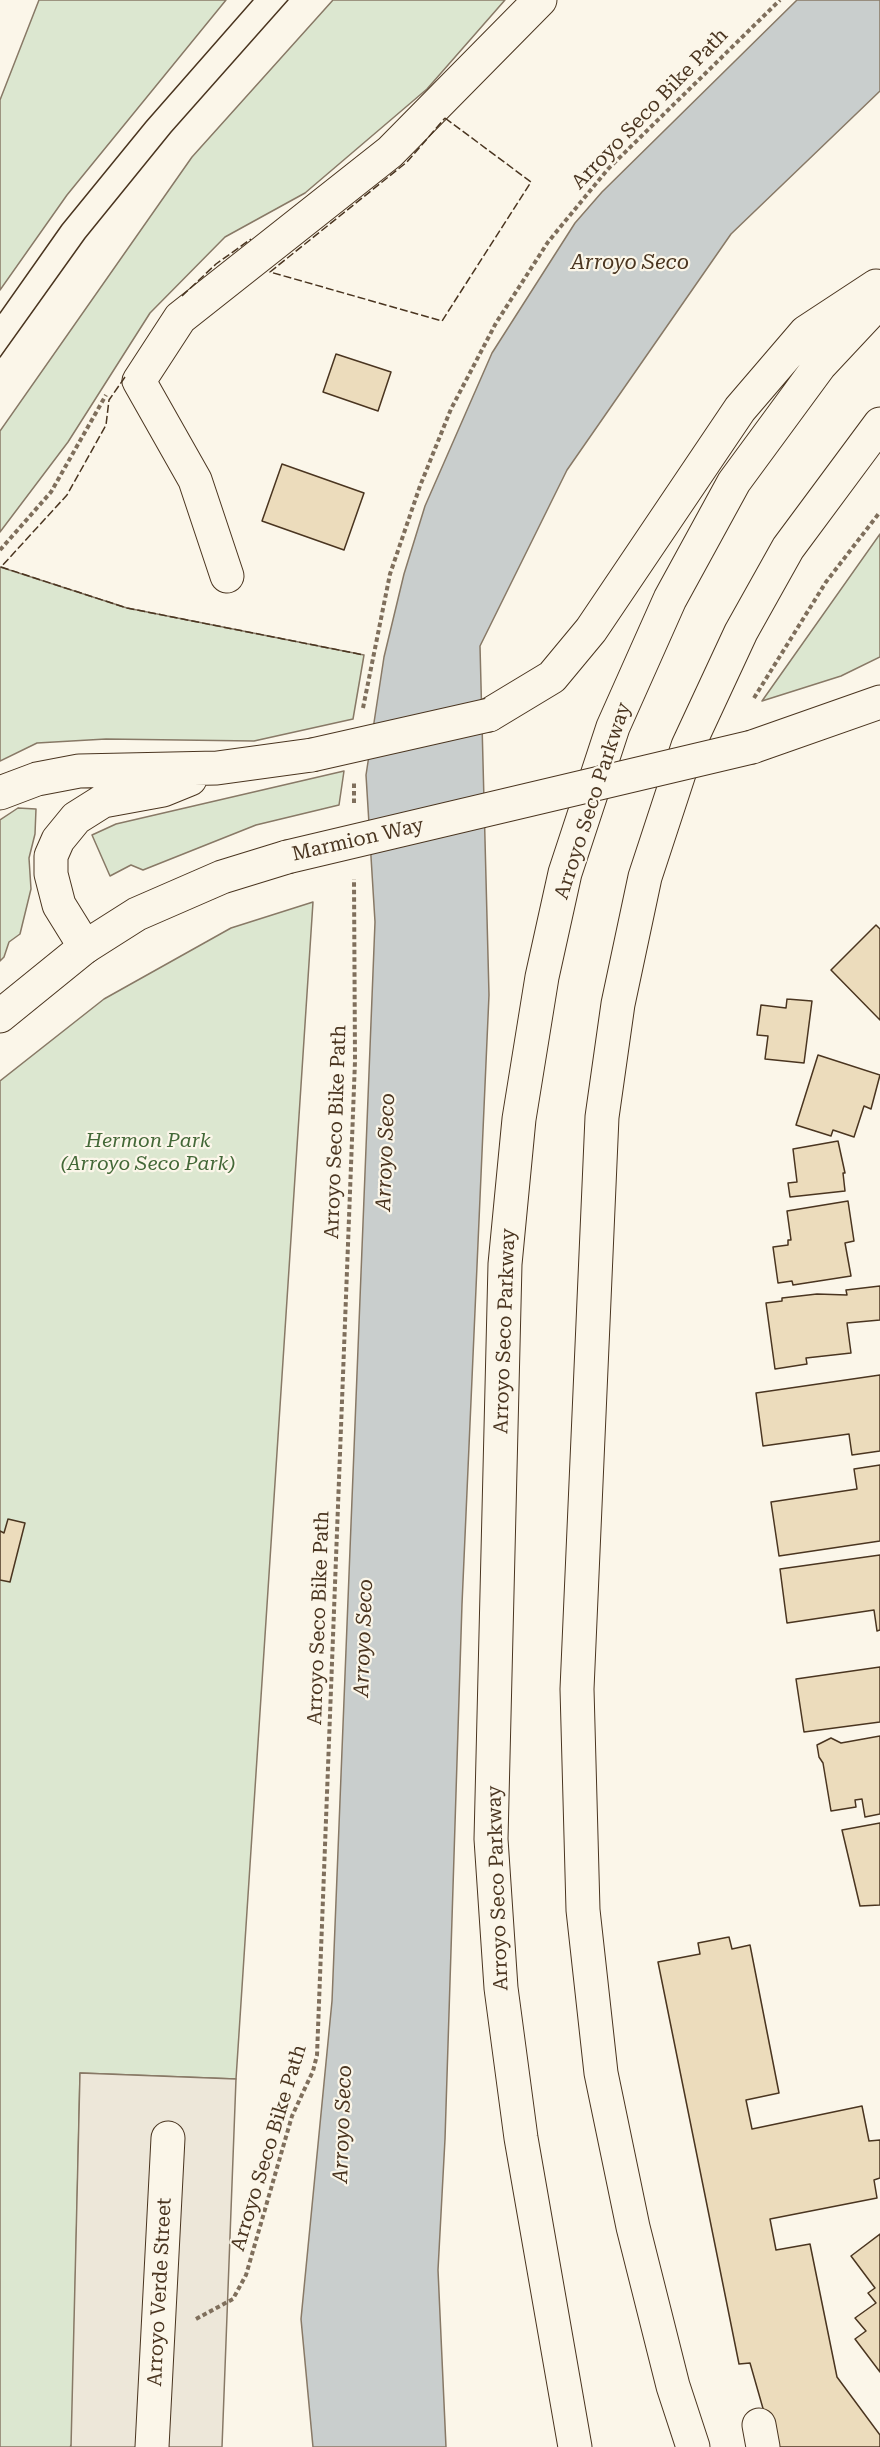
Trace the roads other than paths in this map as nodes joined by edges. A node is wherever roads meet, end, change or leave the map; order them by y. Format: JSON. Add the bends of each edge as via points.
{"nodes":[{"id":1,"x":540,"y":0,"type":"edge"},
{"id":2,"x":880,"y":283,"type":"edge"},
{"id":3,"x":880,"y":301,"type":"edge"},
{"id":4,"x":880,"y":424,"type":"edge"},
{"id":5,"x":227,"y":576,"type":"dead end"},
{"id":6,"x":880,"y":702,"type":"edge"},
{"id":7,"x":217,"y":768,"type":"junction"},
{"id":8,"x":0,"y":793,"type":"edge"},
{"id":9,"x":85,"y":947,"type":"junction"},
{"id":10,"x":0,"y":1016,"type":"edge"},
{"id":11,"x":168,"y":2138,"type":"dead end"},
{"id":12,"x":152,"y":2447,"type":"edge"},
{"id":13,"x":575,"y":2447,"type":"edge"},
{"id":14,"x":693,"y":2447,"type":"edge"}],
"edges":[{"from":1,"to":5,"type":"main road","via":[[390,152],[180,318],[139,381],[195,480]]},
{"from":2,"to":7,"type":"main road","bridge":true,"via":[[806,332],[740,409],[585,638],[552,677],[489,715],[312,755]]},
{"from":3,"to":13,"type":"main road","name":"Arroyo Seco Parkway","via":[[820,364],[735,482],[670,599],[622,706],[565,873],[542,977],[519,1119],[505,1264],[492,1839],[501,1988],[521,2138]]},
{"from":4,"to":14,"type":"main road","via":[[788,548],[741,632],[688,746],[645,877],[618,1004],[602,1117],[577,1689],[583,1910],[601,2073],[633,2227],[673,2386]]},
{"from":6,"to":9,"type":"main road","name":"Marmion Way","bridge":true,"via":[[752,747],[287,856],[137,914]]},
{"from":7,"to":8,"type":"main road","via":[[79,771],[38,779]]},
{"from":7,"to":9,"type":"main road","via":[[163,790],[104,801],[76,818],[58,840],[51,856],[51,874],[59,905]]},
{"from":9,"to":10,"type":"main road","name":"Marmion Way"},
{"from":11,"to":12,"type":"main road","name":"Arroyo Verde Street"}]}
